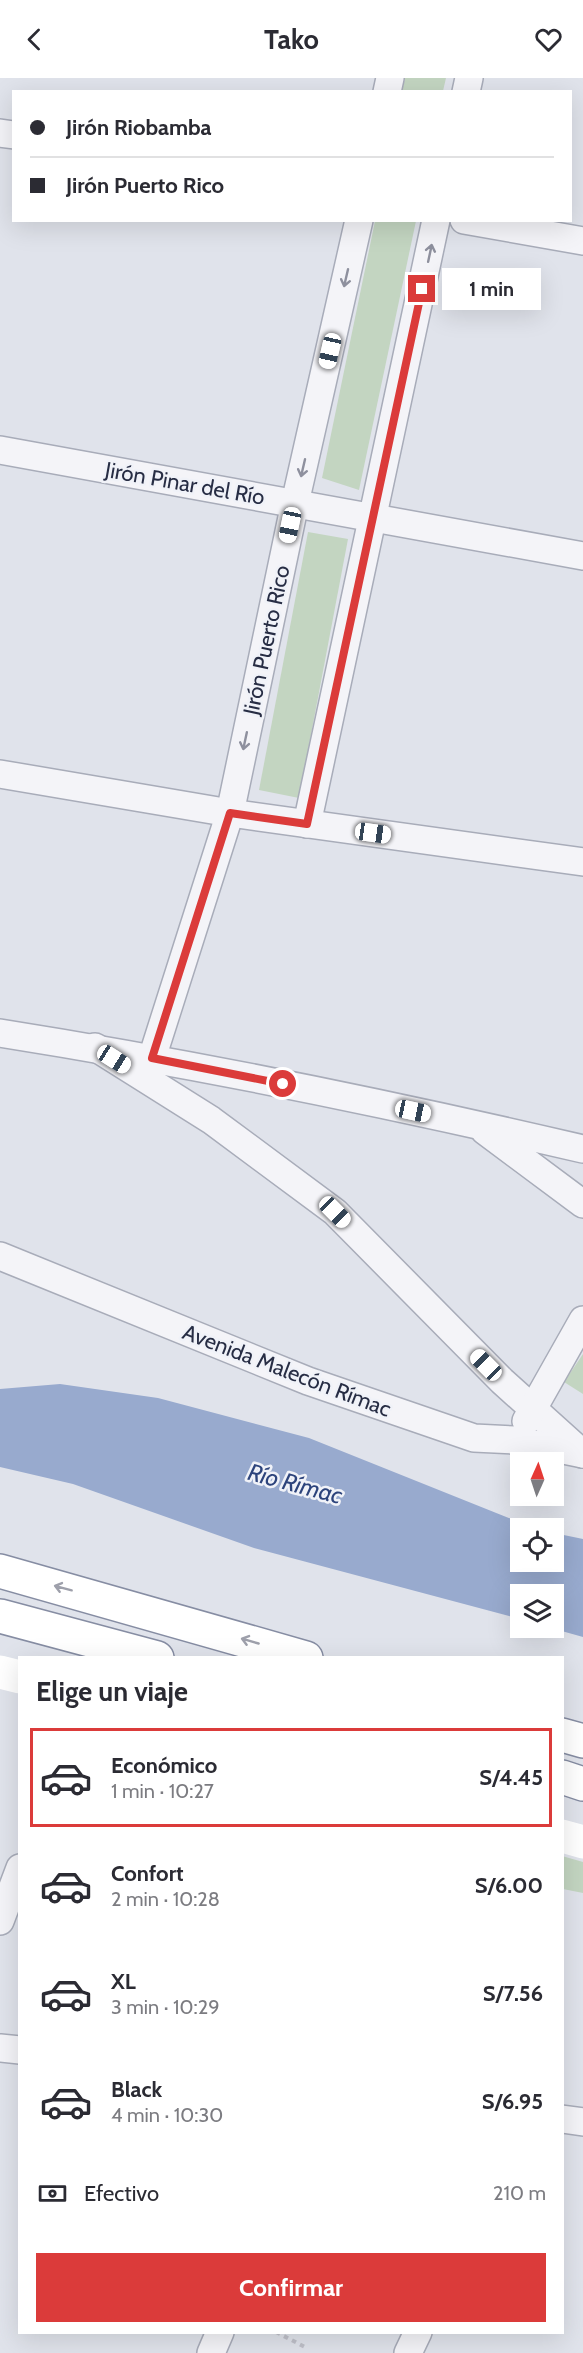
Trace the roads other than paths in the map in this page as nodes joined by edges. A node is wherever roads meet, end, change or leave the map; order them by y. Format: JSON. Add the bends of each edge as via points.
{"nodes":[{"id":1,"x":359,"y":222,"type":"edge"},
{"id":2,"x":436,"y":222,"type":"edge"},
{"id":3,"x":475,"y":222,"type":"edge"},
{"id":4,"x":583,"y":241,"type":"edge"},
{"id":5,"x":0,"y":450,"type":"edge"},
{"id":6,"x":295,"y":502,"type":"junction"},
{"id":7,"x":372,"y":519,"type":"junction"},
{"id":8,"x":583,"y":556,"type":"edge"},
{"id":9,"x":0,"y":774,"type":"edge"},
{"id":10,"x":230,"y":813,"type":"junction"},
{"id":11,"x":307,"y":824,"type":"junction"},
{"id":12,"x":577,"y":862,"type":"edge"},
{"id":13,"x":0,"y":1033,"type":"edge"},
{"id":14,"x":95,"y":1047,"type":"junction"},
{"id":15,"x":152,"y":1058,"type":"junction"},
{"id":16,"x":478,"y":1125,"type":"junction"},
{"id":17,"x":583,"y":1149,"type":"edge"},
{"id":18,"x":583,"y":1204,"type":"edge"},
{"id":19,"x":0,"y":1256,"type":"edge"},
{"id":20,"x":583,"y":1320,"type":"edge"},
{"id":21,"x":534,"y":1407,"type":"junction"},
{"id":22,"x":515,"y":1440,"type":"junction"},
{"id":23,"x":583,"y":1454,"type":"edge"},
{"id":24,"x":0,"y":1571,"type":"edge"},
{"id":25,"x":0,"y":1616,"type":"edge"},
{"id":26,"x":150,"y":1656,"type":"edge"},
{"id":27,"x":299,"y":1656,"type":"edge"},
{"id":28,"x":0,"y":1672,"type":"edge"},
{"id":29,"x":18,"y":1676,"type":"edge"},
{"id":30,"x":564,"y":1736,"type":"edge"},
{"id":31,"x":583,"y":1741,"type":"edge"},
{"id":32,"x":564,"y":1778,"type":"edge"},
{"id":33,"x":583,"y":1784,"type":"edge"},
{"id":34,"x":564,"y":1837,"type":"edge"},
{"id":35,"x":583,"y":1842,"type":"edge"},
{"id":36,"x":18,"y":1873,"type":"edge"},
{"id":37,"x":0,"y":1922,"type":"edge"},
{"id":38,"x":0,"y":2048,"type":"edge"},
{"id":39,"x":18,"y":2050,"type":"edge"},
{"id":40,"x":564,"y":2119,"type":"edge"},
{"id":41,"x":583,"y":2122,"type":"edge"},
{"id":42,"x":219,"y":2334,"type":"edge"},
{"id":43,"x":417,"y":2334,"type":"edge"},
{"id":44,"x":211,"y":2353,"type":"edge"},
{"id":45,"x":408,"y":2353,"type":"edge"}],
"edges":[{"from":1,"to":6,"type":"street","name":"Jirón Puerto Rico","one_way":true},
{"from":7,"to":2,"type":"street","one_way":true},
{"from":3,"to":4,"type":"street"},
{"from":5,"to":6,"type":"street","name":"Jirón Pinar del Río"},
{"from":6,"to":7,"type":"street","name":"Jirón Pinar del Río"},
{"from":6,"to":10,"type":"street","name":"Jirón Puerto Rico","one_way":true},
{"from":7,"to":8,"type":"street","name":"Jirón Pinar del Río"},
{"from":7,"to":11,"type":"street"},
{"from":9,"to":10,"type":"street"},
{"from":10,"to":11,"type":"street"},
{"from":10,"to":15,"type":"street","name":"Jirón Puerto Rico"},
{"from":11,"to":12,"type":"street"},
{"from":13,"to":14,"type":"street"},
{"from":14,"to":15,"type":"street"},
{"from":14,"to":21,"type":"street","via":[[211,1120],[335,1212],[502,1381]]},
{"from":15,"to":16,"type":"street"},
{"from":16,"to":17,"type":"street"},
{"from":16,"to":18,"type":"street"},
{"from":19,"to":22,"type":"street","name":"Avenida Malecón Rímac","via":[[308,1381],[474,1438]]},
{"from":20,"to":21,"type":"street"},
{"from":21,"to":22,"type":"street"},
{"from":21,"to":23,"type":"street"},
{"from":22,"to":23,"type":"street","name":"Avenida Malecón Rímac"},
{"from":27,"to":24,"type":"main road","one_way":true},
{"from":25,"to":26,"type":"main road"},
{"from":28,"to":29,"type":"main road"},
{"from":30,"to":31,"type":"main road"},
{"from":32,"to":33,"type":"main road"},
{"from":34,"to":35,"type":"main road"},
{"from":36,"to":37,"type":"street"},
{"from":38,"to":39,"type":"street"},
{"from":40,"to":41,"type":"street"},
{"from":42,"to":44,"type":"street"},
{"from":43,"to":45,"type":"street"}]}
